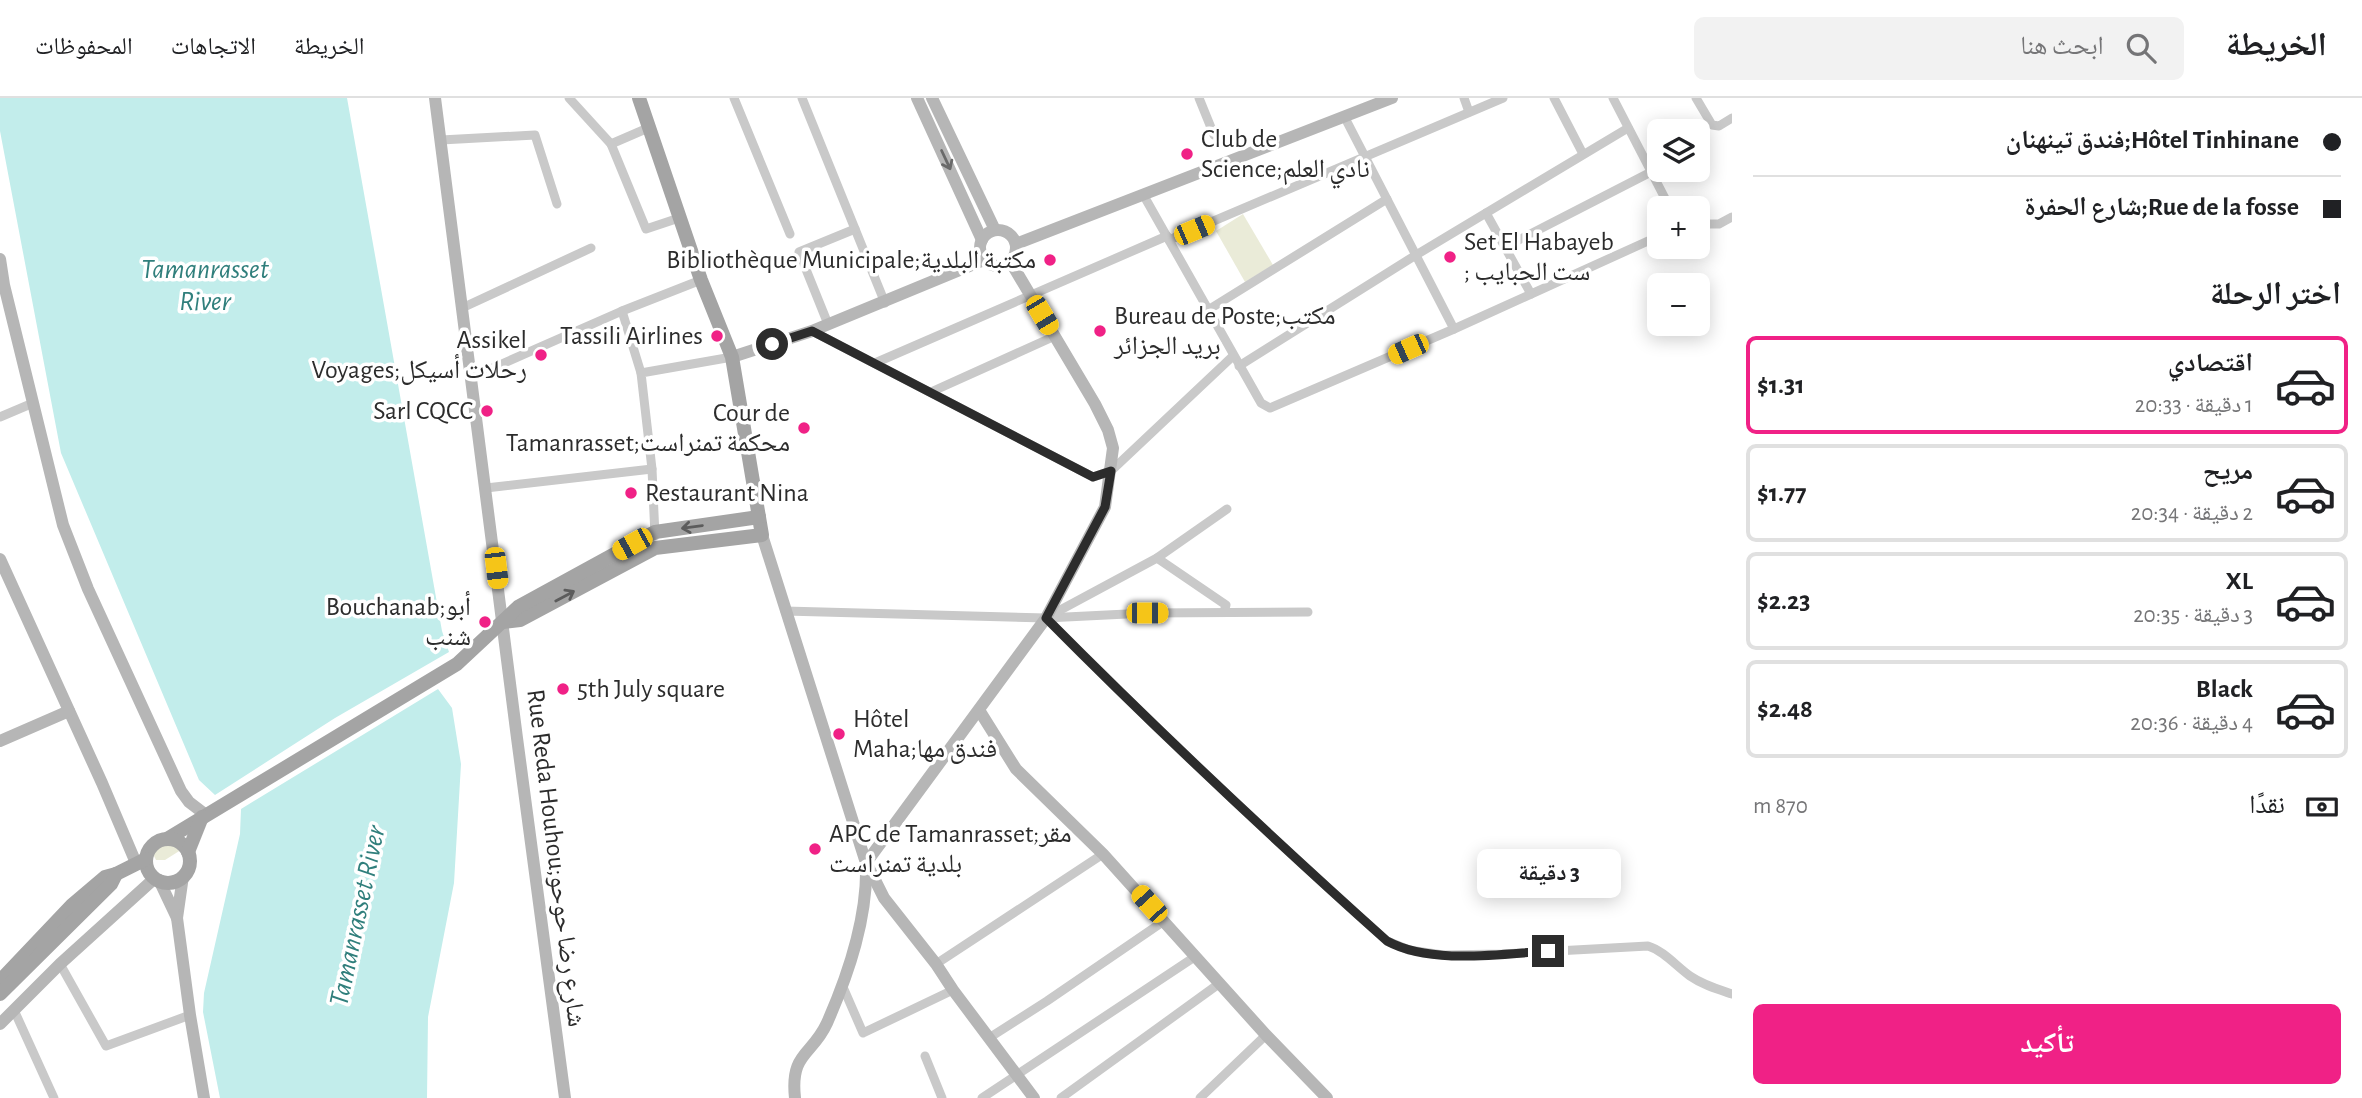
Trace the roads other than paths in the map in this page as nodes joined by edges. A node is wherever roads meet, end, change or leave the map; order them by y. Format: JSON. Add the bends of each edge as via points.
{"nodes":[{"id":1,"x":435,"y":98,"type":"edge"},
{"id":2,"x":569,"y":98,"type":"edge"},
{"id":3,"x":639,"y":98,"type":"edge"},
{"id":4,"x":734,"y":98,"type":"edge"},
{"id":5,"x":803,"y":98,"type":"edge"},
{"id":6,"x":917,"y":98,"type":"edge"},
{"id":7,"x":932,"y":98,"type":"edge"},
{"id":8,"x":1199,"y":98,"type":"edge"},
{"id":9,"x":1392,"y":98,"type":"edge"},
{"id":10,"x":1464,"y":98,"type":"edge"},
{"id":11,"x":1503,"y":98,"type":"edge"},
{"id":12,"x":1554,"y":98,"type":"edge"},
{"id":13,"x":1614,"y":98,"type":"edge"},
{"id":14,"x":1696,"y":98,"type":"edge"},
{"id":15,"x":1469,"y":112,"type":"junction"},
{"id":16,"x":1344,"y":116,"type":"junction"},
{"id":17,"x":1732,"y":118,"type":"edge"},
{"id":18,"x":648,"y":128,"type":"junction"},
{"id":19,"x":1628,"y":128,"type":"junction"},
{"id":20,"x":1214,"y":135,"type":"dead end"},
{"id":21,"x":441,"y":140,"type":"junction"},
{"id":22,"x":611,"y":144,"type":"junction"},
{"id":23,"x":1583,"y":154,"type":"junction"},
{"id":24,"x":1365,"y":158,"type":"junction"},
{"id":25,"x":1647,"y":165,"type":"edge"},
{"id":26,"x":1647,"y":175,"type":"edge"},
{"id":27,"x":1144,"y":195,"type":"junction"},
{"id":28,"x":1387,"y":199,"type":"junction"},
{"id":29,"x":557,"y":204,"type":"dead end"},
{"id":30,"x":1486,"y":213,"type":"junction"},
{"id":31,"x":1732,"y":217,"type":"edge"},
{"id":32,"x":679,"y":218,"type":"junction"},
{"id":33,"x":1710,"y":224,"type":"edge"},
{"id":34,"x":855,"y":229,"type":"junction"},
{"id":35,"x":995,"y":230,"type":"junction"},
{"id":36,"x":790,"y":234,"type":"dead end"},
{"id":37,"x":1168,"y":238,"type":"junction"},
{"id":38,"x":982,"y":240,"type":"junction"},
{"id":39,"x":1647,"y":241,"type":"edge"},
{"id":40,"x":1016,"y":244,"type":"junction"},
{"id":41,"x":1505,"y":247,"type":"junction"},
{"id":42,"x":591,"y":248,"type":"dead end"},
{"id":43,"x":1416,"y":255,"type":"junction"},
{"id":44,"x":0,"y":259,"type":"edge"},
{"id":45,"x":984,"y":260,"type":"junction"},
{"id":46,"x":1010,"y":261,"type":"junction"},
{"id":47,"x":701,"y":279,"type":"junction"},
{"id":48,"x":2,"y":286,"type":"edge"},
{"id":49,"x":1030,"y":294,"type":"junction"},
{"id":50,"x":1531,"y":294,"type":"junction"},
{"id":51,"x":885,"y":303,"type":"junction"},
{"id":52,"x":461,"y":308,"type":"junction"},
{"id":53,"x":1208,"y":310,"type":"junction"},
{"id":54,"x":622,"y":311,"type":"junction"},
{"id":55,"x":828,"y":324,"type":"junction"},
{"id":56,"x":1454,"y":329,"type":"junction"},
{"id":57,"x":812,"y":331,"type":"junction"},
{"id":58,"x":1055,"y":336,"type":"junction"},
{"id":59,"x":1233,"y":356,"type":"junction"},
{"id":60,"x":732,"y":357,"type":"junction"},
{"id":61,"x":875,"y":363,"type":"junction"},
{"id":62,"x":1239,"y":366,"type":"junction"},
{"id":63,"x":641,"y":373,"type":"junction"},
{"id":64,"x":470,"y":378,"type":"junction"},
{"id":65,"x":931,"y":392,"type":"junction"},
{"id":66,"x":33,"y":402,"type":"junction"},
{"id":67,"x":0,"y":417,"type":"edge"},
{"id":68,"x":652,"y":469,"type":"junction"},
{"id":69,"x":1111,"y":471,"type":"junction"},
{"id":70,"x":486,"y":488,"type":"junction"},
{"id":71,"x":1227,"y":509,"type":"dead end"},
{"id":72,"x":759,"y":517,"type":"junction"},
{"id":73,"x":655,"y":532,"type":"junction"},
{"id":74,"x":762,"y":535,"type":"junction"},
{"id":75,"x":655,"y":548,"type":"junction"},
{"id":76,"x":1157,"y":558,"type":"junction"},
{"id":77,"x":0,"y":559,"type":"edge"},
{"id":78,"x":785,"y":611,"type":"junction"},
{"id":79,"x":1224,"y":612,"type":"junction"},
{"id":80,"x":1308,"y":612,"type":"dead end"},
{"id":81,"x":1046,"y":618,"type":"junction"},
{"id":82,"x":503,"y":622,"type":"junction"},
{"id":83,"x":979,"y":710,"type":"junction"},
{"id":84,"x":69,"y":711,"type":"junction"},
{"id":85,"x":0,"y":741,"type":"edge"},
{"id":86,"x":204,"y":816,"type":"junction"},
{"id":87,"x":167,"y":839,"type":"junction"},
{"id":88,"x":188,"y":852,"type":"junction"},
{"id":89,"x":1103,"y":854,"type":"junction"},
{"id":90,"x":141,"y":861,"type":"junction"},
{"id":91,"x":866,"y":863,"type":"junction"},
{"id":92,"x":116,"y":874,"type":"junction"},
{"id":93,"x":183,"y":876,"type":"junction"},
{"id":94,"x":157,"y":879,"type":"junction"},
{"id":95,"x":884,"y":898,"type":"junction"},
{"id":96,"x":863,"y":912,"type":"junction"},
{"id":97,"x":177,"y":918,"type":"junction"},
{"id":98,"x":1164,"y":920,"type":"junction"},
{"id":99,"x":1196,"y":956,"type":"junction"},
{"id":100,"x":60,"y":964,"type":"junction"},
{"id":101,"x":936,"y":964,"type":"junction"},
{"id":102,"x":0,"y":981,"type":"edge"},
{"id":103,"x":1220,"y":983,"type":"junction"},
{"id":104,"x":843,"y":987,"type":"junction"},
{"id":105,"x":953,"y":990,"type":"junction"},
{"id":106,"x":0,"y":994,"type":"edge"},
{"id":107,"x":1732,"y":994,"type":"edge"},
{"id":108,"x":14,"y":1010,"type":"junction"},
{"id":109,"x":190,"y":1015,"type":"junction"},
{"id":110,"x":0,"y":1024,"type":"edge"},
{"id":111,"x":1266,"y":1035,"type":"junction"},
{"id":112,"x":989,"y":1038,"type":"junction"},
{"id":113,"x":925,"y":1056,"type":"dead end"},
{"id":114,"x":1016,"y":1075,"type":"junction"},
{"id":115,"x":54,"y":1098,"type":"edge"},
{"id":116,"x":204,"y":1098,"type":"edge"},
{"id":117,"x":565,"y":1098,"type":"edge"},
{"id":118,"x":795,"y":1098,"type":"edge"},
{"id":119,"x":943,"y":1098,"type":"edge"},
{"id":120,"x":982,"y":1098,"type":"edge"},
{"id":121,"x":1034,"y":1098,"type":"edge"},
{"id":122,"x":1061,"y":1098,"type":"edge"},
{"id":123,"x":1200,"y":1098,"type":"edge"},
{"id":124,"x":1327,"y":1098,"type":"edge"}],
"edges":[{"from":1,"to":21,"type":"street","name":"Rue Reda Houhou;شارع رضا حوحو"},
{"from":2,"to":22,"type":"street"},
{"from":3,"to":18,"type":"main road"},
{"from":4,"to":36,"type":"street"},
{"from":5,"to":34,"type":"street"},
{"from":6,"to":38,"type":"street","one_way":true},
{"from":7,"to":35,"type":"street"},
{"from":8,"to":20,"type":"street"},
{"from":9,"to":16,"type":"street"},
{"from":10,"to":15,"type":"street"},
{"from":11,"to":15,"type":"street"},
{"from":12,"to":23,"type":"street"},
{"from":13,"to":19,"type":"street"},
{"from":14,"to":17,"type":"street","via":[[1712,125]]},
{"from":15,"to":24,"type":"street"},
{"from":16,"to":24,"type":"street"},
{"from":16,"to":27,"type":"street"},
{"from":18,"to":22,"type":"street"},
{"from":18,"to":32,"type":"main road"},
{"from":19,"to":23,"type":"street"},
{"from":19,"to":25,"type":"street"},
{"from":21,"to":29,"type":"street","via":[[534,135]]},
{"from":21,"to":52,"type":"street","name":"Rue Reda Houhou;شارع رضا حوحو"},
{"from":22,"to":32,"type":"street","via":[[646,229]]},
{"from":23,"to":30,"type":"street"},
{"from":24,"to":28,"type":"street"},
{"from":24,"to":37,"type":"street"},
{"from":26,"to":41,"type":"street"},
{"from":27,"to":37,"type":"street"},
{"from":27,"to":40,"type":"street"},
{"from":28,"to":43,"type":"street"},
{"from":28,"to":53,"type":"street"},
{"from":30,"to":41,"type":"street"},
{"from":30,"to":43,"type":"street"},
{"from":31,"to":33,"type":"street"},
{"from":32,"to":47,"type":"main road"},
{"from":34,"to":51,"type":"street"},
{"from":34,"to":55,"type":"street","via":[[799,252]]},
{"from":35,"to":38,"type":"street"},
{"from":35,"to":40,"type":"street","via":[[1006,232]]},
{"from":37,"to":49,"type":"street"},
{"from":37,"to":53,"type":"street"},
{"from":38,"to":45,"type":"street"},
{"from":39,"to":50,"type":"street"},
{"from":40,"to":46,"type":"street"},
{"from":41,"to":50,"type":"street"},
{"from":42,"to":52,"type":"street"},
{"from":43,"to":56,"type":"street"},
{"from":43,"to":62,"type":"street"},
{"from":44,"to":48,"type":"street"},
{"from":45,"to":46,"type":"street","via":[[1000,266]]},
{"from":45,"to":51,"type":"street"},
{"from":46,"to":49,"type":"street"},
{"from":47,"to":54,"type":"street"},
{"from":47,"to":60,"type":"main road"},
{"from":48,"to":66,"type":"street"},
{"from":49,"to":58,"type":"street"},
{"from":49,"to":61,"type":"street"},
{"from":50,"to":56,"type":"street"},
{"from":51,"to":55,"type":"street"},
{"from":52,"to":64,"type":"street","name":"Rue Reda Houhou;شارع رضا حوحو"},
{"from":53,"to":59,"type":"street"},
{"from":54,"to":63,"type":"street"},
{"from":54,"to":64,"type":"street"},
{"from":55,"to":57,"type":"street"},
{"from":56,"to":62,"type":"street","via":[[1270,408],[1261,403]]},
{"from":57,"to":60,"type":"street"},
{"from":57,"to":61,"type":"street"},
{"from":58,"to":65,"type":"street"},
{"from":58,"to":69,"type":"street","via":[[1108,430],[1113,448]]},
{"from":59,"to":62,"type":"street"},
{"from":59,"to":69,"type":"street"},
{"from":60,"to":63,"type":"street"},
{"from":60,"to":72,"type":"main road"},
{"from":61,"to":65,"type":"street"},
{"from":63,"to":68,"type":"street"},
{"from":64,"to":70,"type":"street","name":"Rue Reda Houhou;شارع رضا حوحو"},
{"from":65,"to":69,"type":"street","via":[[1093,477]]},
{"from":66,"to":67,"type":"street"},
{"from":66,"to":86,"type":"street","via":[[59,513],[88,589],[181,791]]},
{"from":68,"to":70,"type":"street"},
{"from":68,"to":73,"type":"street"},
{"from":69,"to":81,"type":"street","via":[[1105,507]]},
{"from":70,"to":82,"type":"street","name":"Rue Reda Houhou;شارع رضا حوحو"},
{"from":71,"to":76,"type":"street"},
{"from":72,"to":73,"type":"main road","one_way":true},
{"from":72,"to":74,"type":"main road"},
{"from":73,"to":75,"type":"street"},
{"from":73,"to":82,"type":"main road","via":[[518,607]]},
{"from":74,"to":75,"type":"main road"},
{"from":74,"to":78,"type":"street"},
{"from":82,"to":75,"type":"main road","one_way":true,"via":[[520,620]]},
{"from":76,"to":79,"type":"street","via":[[1226,605]]},
{"from":76,"to":81,"type":"street"},
{"from":77,"to":84,"type":"street"},
{"from":78,"to":81,"type":"street"},
{"from":78,"to":91,"type":"street"},
{"from":79,"to":80,"type":"street"},
{"from":79,"to":81,"type":"street"},
{"from":81,"to":83,"type":"street"},
{"from":81,"to":107,"type":"street","via":[[1265,831],[1387,941],[1443,955],[1648,946],[1692,977]]},
{"from":82,"to":86,"type":"main road","via":[[457,664]]},
{"from":82,"to":117,"type":"street","name":"Rue Reda Houhou;شارع رضا حوحو"},
{"from":83,"to":89,"type":"street","via":[[1016,769]]},
{"from":83,"to":91,"type":"street"},
{"from":84,"to":85,"type":"street"},
{"from":84,"to":90,"type":"street"},
{"from":86,"to":87,"type":"main road"},
{"from":86,"to":88,"type":"main road"},
{"from":87,"to":88,"type":"main road","via":[[177,841]]},
{"from":87,"to":90,"type":"main road","via":[[153,845]]},
{"from":88,"to":93,"type":"main road","via":[[189,867]]},
{"from":89,"to":98,"type":"street"},
{"from":89,"to":101,"type":"street"},
{"from":90,"to":92,"type":"main road"},
{"from":90,"to":94,"type":"main road"},
{"from":91,"to":95,"type":"street"},
{"from":91,"to":96,"type":"street"},
{"from":92,"to":102,"type":"main road","via":[[105,877],[72,905]]},
{"from":92,"to":106,"type":"main road"},
{"from":93,"to":94,"type":"main road","via":[[169,883]]},
{"from":93,"to":97,"type":"street"},
{"from":94,"to":97,"type":"street"},
{"from":94,"to":100,"type":"street"},
{"from":95,"to":96,"type":"street"},
{"from":95,"to":101,"type":"street"},
{"from":96,"to":104,"type":"street"},
{"from":97,"to":109,"type":"street"},
{"from":98,"to":99,"type":"street"},
{"from":98,"to":112,"type":"street"},
{"from":99,"to":103,"type":"street"},
{"from":99,"to":114,"type":"street"},
{"from":100,"to":108,"type":"street"},
{"from":100,"to":109,"type":"street","via":[[106,1046]]},
{"from":101,"to":105,"type":"street"},
{"from":103,"to":111,"type":"street"},
{"from":103,"to":122,"type":"street"},
{"from":104,"to":105,"type":"street","via":[[863,1034]]},
{"from":104,"to":118,"type":"street","via":[[825,1027],[797,1063]]},
{"from":105,"to":112,"type":"street"},
{"from":108,"to":110,"type":"street"},
{"from":108,"to":115,"type":"street"},
{"from":109,"to":116,"type":"street"},
{"from":111,"to":123,"type":"street"},
{"from":111,"to":124,"type":"street"},
{"from":112,"to":114,"type":"street"},
{"from":113,"to":119,"type":"street"},
{"from":114,"to":120,"type":"street"},
{"from":114,"to":121,"type":"street"}]}
